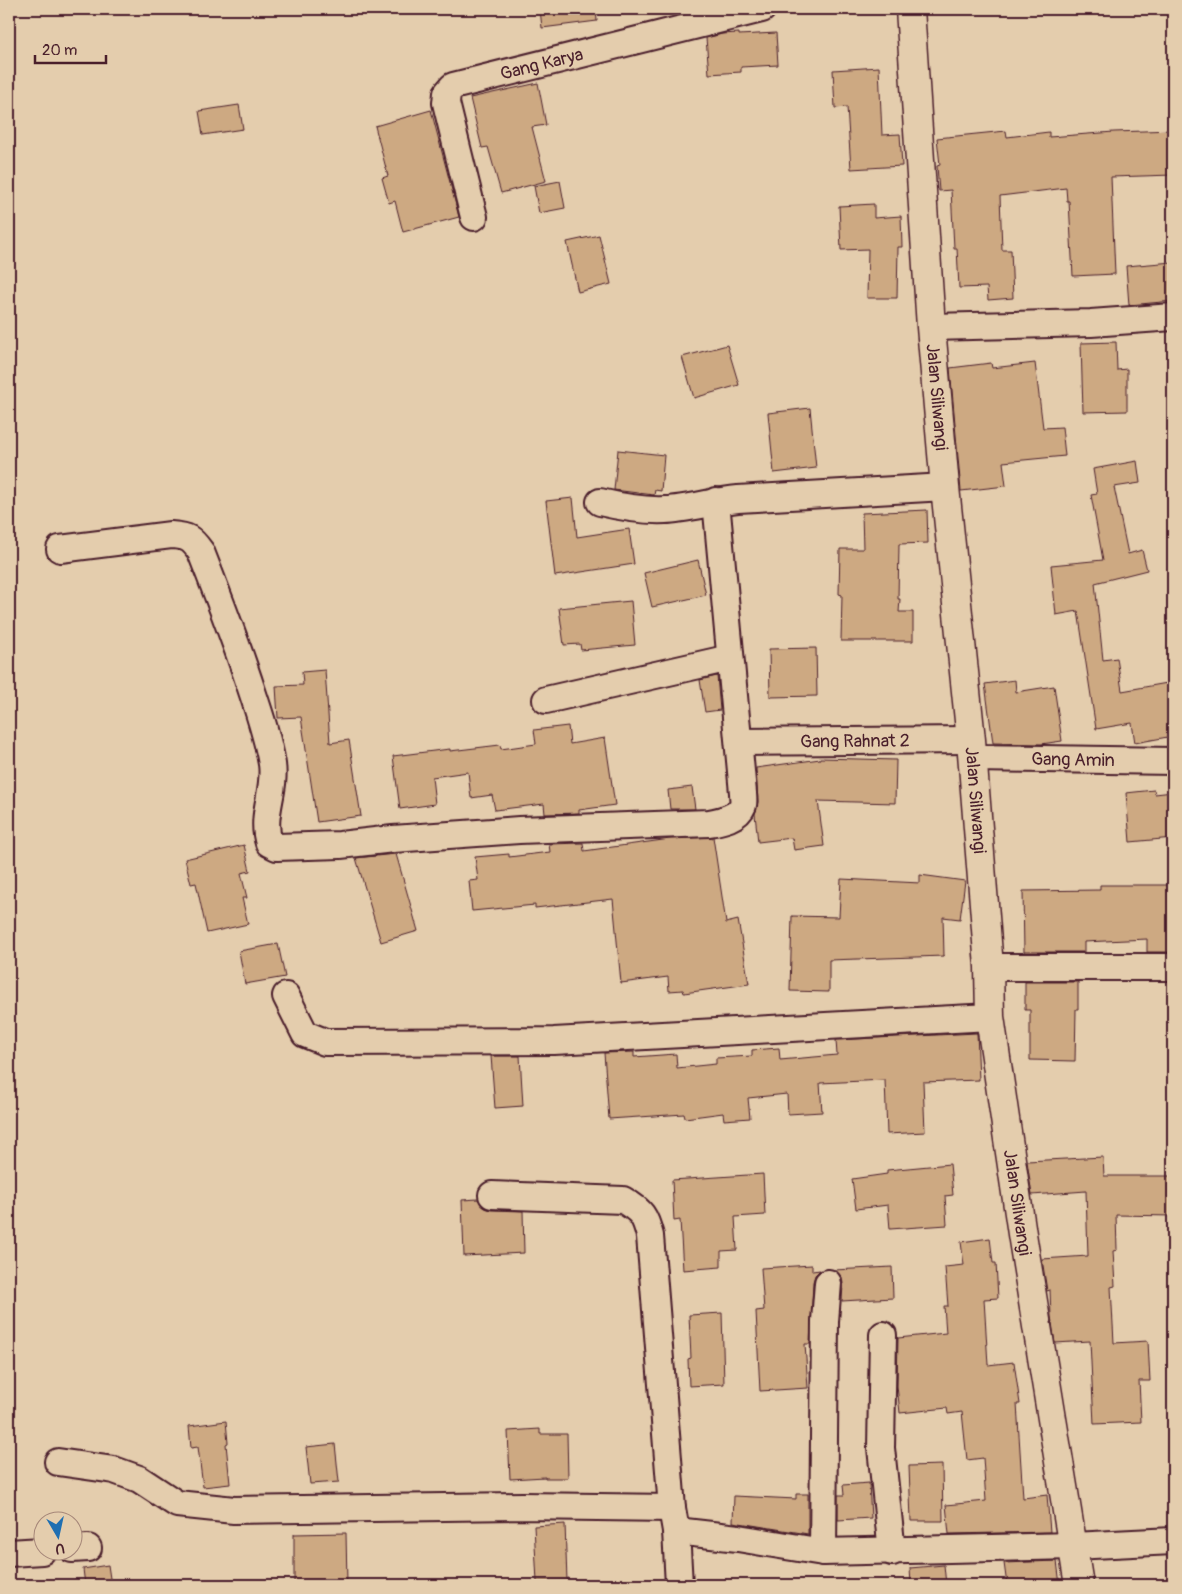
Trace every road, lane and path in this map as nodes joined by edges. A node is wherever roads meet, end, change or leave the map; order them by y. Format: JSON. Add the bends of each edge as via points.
{"nodes":[{"id":1,"x":762,"y":9,"type":"edge"},
{"id":2,"x":910,"y":9,"type":"edge"},
{"id":3,"x":474,"y":217,"type":"dead end"},
{"id":4,"x":1173,"y":317,"type":"edge"},
{"id":5,"x":931,"y":327,"type":"junction"},
{"id":6,"x":945,"y":487,"type":"junction"},
{"id":7,"x":716,"y":501,"type":"junction"},
{"id":8,"x":600,"y":502,"type":"dead end"},
{"id":9,"x":60,"y":549,"type":"dead end"},
{"id":10,"x":730,"y":658,"type":"junction"},
{"id":11,"x":546,"y":700,"type":"dead end"},
{"id":12,"x":739,"y":742,"type":"junction"},
{"id":13,"x":972,"y":749,"type":"junction"},
{"id":14,"x":1173,"y":760,"type":"edge"},
{"id":15,"x":989,"y":967,"type":"junction"},
{"id":16,"x":1173,"y":967,"type":"edge"},
{"id":17,"x":286,"y":996,"type":"dead end"},
{"id":18,"x":990,"y":1018,"type":"junction"},
{"id":19,"x":492,"y":1195,"type":"dead end"},
{"id":20,"x":828,"y":1283,"type":"dead end"},
{"id":21,"x":883,"y":1335,"type":"dead end"},
{"id":22,"x":58,"y":1462,"type":"dead end"},
{"id":23,"x":674,"y":1519,"type":"junction"},
{"id":24,"x":1173,"y":1541,"type":"edge"},
{"id":25,"x":1073,"y":1546,"type":"junction"},
{"id":26,"x":32,"y":1552,"type":"edge"},
{"id":27,"x":823,"y":1552,"type":"junction"},
{"id":28,"x":892,"y":1552,"type":"junction"},
{"id":29,"x":9,"y":1553,"type":"edge"},
{"id":30,"x":679,"y":1585,"type":"edge"},
{"id":31,"x":1079,"y":1585,"type":"edge"}],
"edges":[{"from":1,"to":3,"type":"street","name":"Gang Karya","via":[[452,86],[446,103]]},
{"from":2,"to":5,"type":"street","name":"Jalan Siliwangi"},
{"from":4,"to":5,"type":"street","via":[[1091,323]]},
{"from":5,"to":6,"type":"street","name":"Jalan Siliwangi"},
{"from":6,"to":7,"type":"street"},
{"from":6,"to":13,"type":"street","name":"Jalan Siliwangi"},
{"from":7,"to":8,"type":"street","via":[[666,510]]},
{"from":7,"to":10,"type":"street"},
{"from":9,"to":12,"type":"street","via":[[171,535],[193,541],[201,552],[239,651],[265,732],[272,766],[266,834],[269,843],[277,846],[340,845],[519,830],[709,823],[736,814],[743,805]]},
{"from":10,"to":11,"type":"street"},
{"from":10,"to":12,"type":"street"},
{"from":12,"to":13,"type":"street","name":"Gang Rahnat 2"},
{"from":13,"to":14,"type":"street","name":"Gang Amin"},
{"from":13,"to":15,"type":"street","name":"Jalan Siliwangi"},
{"from":15,"to":16,"type":"street"},
{"from":15,"to":18,"type":"street","name":"Jalan Siliwangi"},
{"from":17,"to":18,"type":"street","via":[[305,1034],[325,1042],[554,1040]]},
{"from":18,"to":25,"type":"street","name":"Jalan Siliwangi"},
{"from":19,"to":23,"type":"street","via":[[623,1200],[637,1208],[645,1218],[650,1236]]},
{"from":20,"to":27,"type":"street"},
{"from":21,"to":28,"type":"street","via":[[881,1448]]},
{"from":22,"to":23,"type":"street","via":[[114,1470],[139,1479],[177,1504],[207,1508],[523,1506]]},
{"from":23,"to":27,"type":"street","via":[[738,1538]]},
{"from":23,"to":30,"type":"street"},
{"from":24,"to":25,"type":"street"},
{"from":25,"to":28,"type":"street"},
{"from":25,"to":31,"type":"street","name":"Jalan Siliwangi"},
{"from":26,"to":29,"type":"street"},
{"from":27,"to":28,"type":"street"}]}
